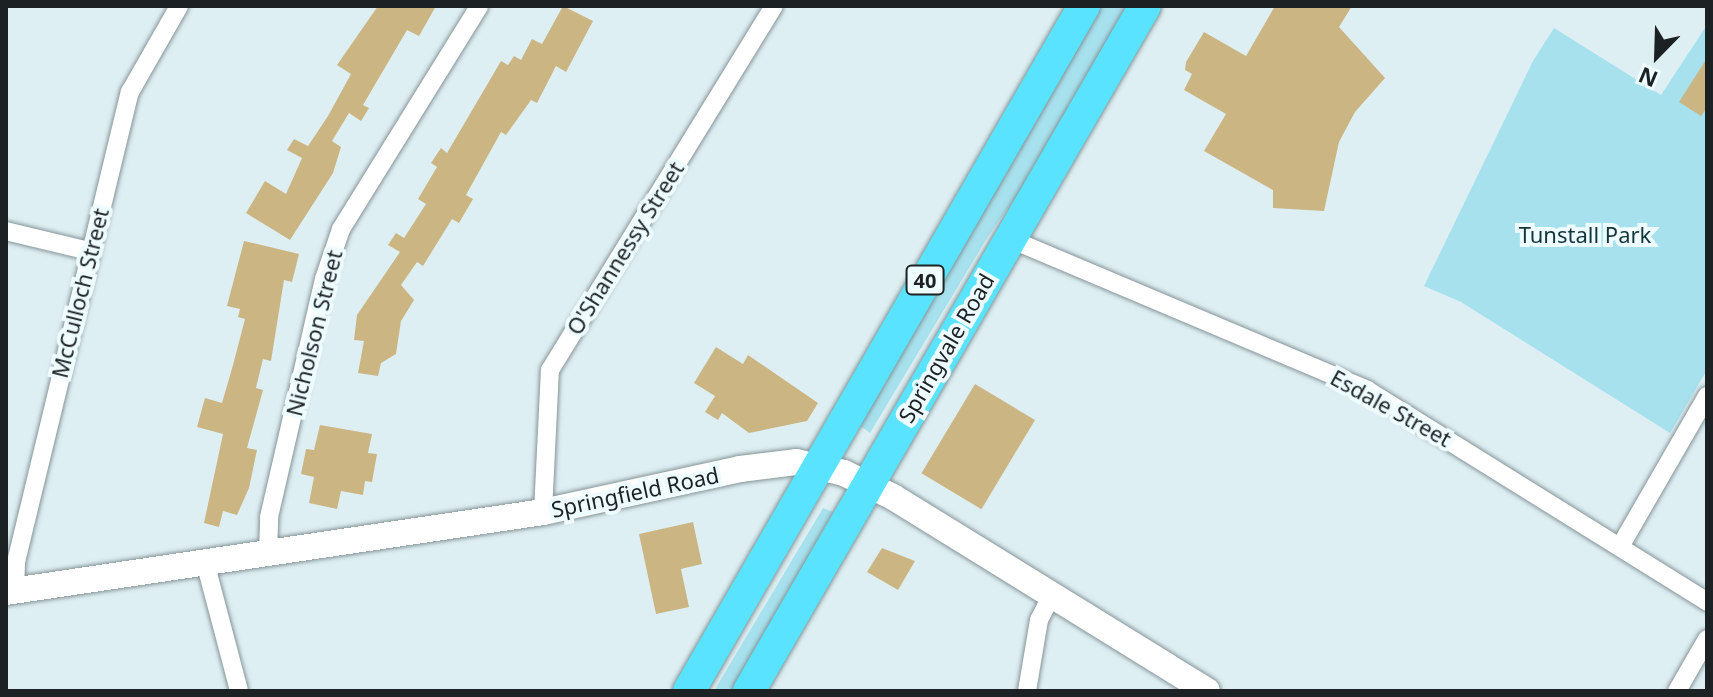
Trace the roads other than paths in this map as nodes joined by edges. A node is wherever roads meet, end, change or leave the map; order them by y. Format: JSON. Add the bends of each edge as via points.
{"nodes":[{"id":1,"x":179,"y":6,"type":"edge"},
{"id":2,"x":479,"y":6,"type":"edge"},
{"id":3,"x":774,"y":6,"type":"edge"},
{"id":4,"x":1084,"y":6,"type":"edge"},
{"id":5,"x":1145,"y":6,"type":"edge"},
{"id":6,"x":6,"y":231,"type":"edge"},
{"id":7,"x":1008,"y":238,"type":"junction"},
{"id":8,"x":89,"y":251,"type":"junction"},
{"id":9,"x":1707,"y":396,"type":"edge"},
{"id":10,"x":819,"y":465,"type":"junction"},
{"id":11,"x":867,"y":483,"type":"junction"},
{"id":12,"x":543,"y":512,"type":"junction"},
{"id":13,"x":1621,"y":545,"type":"junction"},
{"id":14,"x":268,"y":553,"type":"junction"},
{"id":15,"x":205,"y":562,"type":"junction"},
{"id":16,"x":11,"y":592,"type":"edge"},
{"id":17,"x":1052,"y":594,"type":"junction"},
{"id":18,"x":1707,"y":602,"type":"edge"},
{"id":19,"x":1707,"y":639,"type":"edge"},
{"id":20,"x":239,"y":691,"type":"edge"},
{"id":21,"x":689,"y":691,"type":"edge"},
{"id":22,"x":749,"y":691,"type":"edge"},
{"id":23,"x":1027,"y":691,"type":"edge"},
{"id":24,"x":1207,"y":691,"type":"edge"},
{"id":25,"x":1677,"y":691,"type":"edge"}],
"edges":[{"from":1,"to":8,"type":"street","name":"McCulloch Street","via":[[130,92]]},
{"from":2,"to":14,"type":"street","name":"Nicholson Street","via":[[341,229],[324,279],[269,517]]},
{"from":3,"to":12,"type":"street","name":"O'Shannessy Street","via":[[550,370]]},
{"from":4,"to":10,"type":"highway","number":"40"},
{"from":5,"to":7,"type":"highway","name":"Springvale Road","number":"40"},
{"from":6,"to":8,"type":"street"},
{"from":7,"to":11,"type":"highway","name":"Springvale Road","number":"40"},
{"from":7,"to":13,"type":"street","name":"Esdale Street","via":[[1367,390]]},
{"from":8,"to":16,"type":"street","name":"McCulloch Street"},
{"from":9,"to":13,"type":"street"},
{"from":10,"to":11,"type":"main road","name":"Springfield Road"},
{"from":10,"to":12,"type":"main road","name":"Springfield Road","via":[[784,462],[740,469]]},
{"from":10,"to":21,"type":"highway","number":"40"},
{"from":11,"to":17,"type":"main road","name":"Springfield Road"},
{"from":11,"to":22,"type":"highway","name":"Springvale Road","number":"40"},
{"from":12,"to":14,"type":"main road","name":"Springfield Road"},
{"from":13,"to":18,"type":"street","name":"Esdale Street"},
{"from":14,"to":15,"type":"main road","name":"Springfield Road"},
{"from":15,"to":16,"type":"main road","name":"Springfield Road"},
{"from":15,"to":20,"type":"street"},
{"from":17,"to":23,"type":"street","via":[[1039,620]]},
{"from":17,"to":24,"type":"main road","name":"Springfield Road"},
{"from":19,"to":25,"type":"street"}]}
